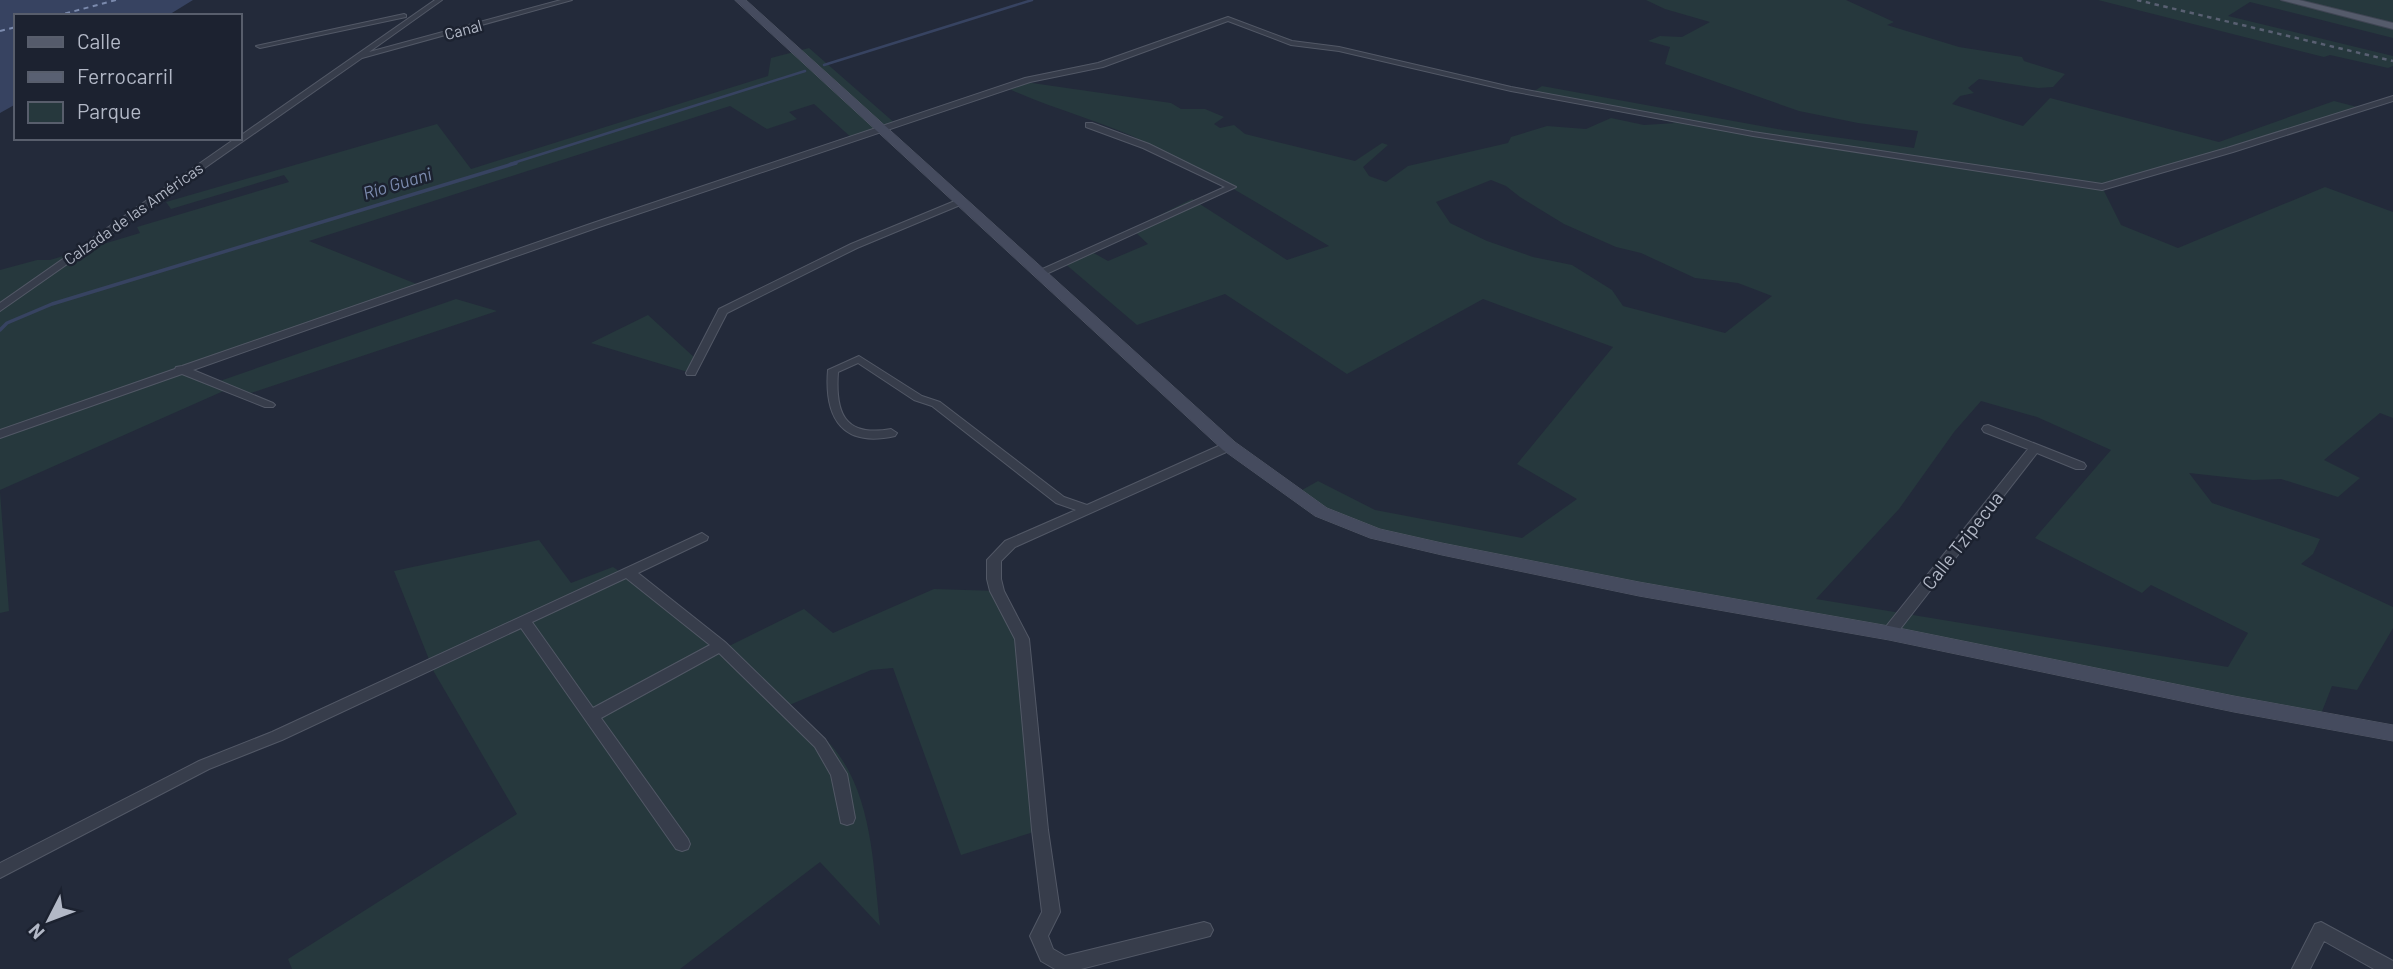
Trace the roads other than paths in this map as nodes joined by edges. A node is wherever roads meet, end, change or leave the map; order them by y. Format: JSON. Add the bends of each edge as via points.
{"nodes":[{"id":1,"x":569,"y":0,"type":"edge"},
{"id":2,"x":740,"y":0,"type":"edge"},
{"id":3,"x":2286,"y":0,"type":"edge"},
{"id":4,"x":435,"y":1,"type":"edge"},
{"id":5,"x":404,"y":16,"type":"junction"},
{"id":6,"x":2393,"y":26,"type":"edge"},
{"id":7,"x":260,"y":46,"type":"dead end"},
{"id":8,"x":357,"y":57,"type":"junction"},
{"id":9,"x":2393,"y":98,"type":"edge"},
{"id":10,"x":288,"y":101,"type":"junction"},
{"id":11,"x":1089,"y":125,"type":"dead end"},
{"id":12,"x":884,"y":129,"type":"junction"},
{"id":13,"x":242,"y":130,"type":"edge"},
{"id":14,"x":242,"y":134,"type":"edge"},
{"id":15,"x":226,"y":140,"type":"edge"},
{"id":16,"x":234,"y":140,"type":"edge"},
{"id":17,"x":962,"y":201,"type":"junction"},
{"id":18,"x":110,"y":220,"type":"junction"},
{"id":19,"x":122,"y":221,"type":"junction"},
{"id":20,"x":1041,"y":273,"type":"junction"},
{"id":21,"x":0,"y":297,"type":"edge"},
{"id":22,"x":0,"y":308,"type":"edge"},
{"id":23,"x":180,"y":369,"type":"junction"},
{"id":24,"x":691,"y":373,"type":"dead end"},
{"id":25,"x":268,"y":405,"type":"dead end"},
{"id":26,"x":1988,"y":429,"type":"dead end"},
{"id":27,"x":891,"y":433,"type":"dead end"},
{"id":28,"x":0,"y":434,"type":"edge"},
{"id":29,"x":1229,"y":446,"type":"junction"},
{"id":30,"x":2035,"y":448,"type":"junction"},
{"id":31,"x":2080,"y":466,"type":"dead end"},
{"id":32,"x":1087,"y":509,"type":"junction"},
{"id":33,"x":702,"y":537,"type":"dead end"},
{"id":34,"x":628,"y":572,"type":"junction"},
{"id":35,"x":525,"y":623,"type":"junction"},
{"id":36,"x":1889,"y":633,"type":"junction"},
{"id":37,"x":720,"y":646,"type":"junction"},
{"id":38,"x":591,"y":716,"type":"junction"},
{"id":39,"x":2393,"y":733,"type":"edge"},
{"id":40,"x":847,"y":818,"type":"dead end"},
{"id":41,"x":682,"y":844,"type":"dead end"},
{"id":42,"x":0,"y":871,"type":"edge"},
{"id":43,"x":1204,"y":930,"type":"dead end"},
{"id":44,"x":2301,"y":969,"type":"edge"},
{"id":45,"x":2390,"y":969,"type":"edge"}],
"edges":[{"from":1,"to":8,"type":"street","name":"Canal"},
{"from":2,"to":12,"type":"main road"},
{"from":3,"to":6,"type":"main road"},
{"from":4,"to":5,"type":"street","name":"Calzada de las Américas"},
{"from":4,"to":8,"type":"street","name":"Calzada de las Américas"},
{"from":5,"to":7,"type":"street"},
{"from":5,"to":10,"type":"street","name":"Calzada de las Américas"},
{"from":8,"to":10,"type":"street","name":"Calzada de las Américas"},
{"from":9,"to":12,"type":"street","via":[[2102,187],[1753,134],[1511,89],[1339,49],[1291,43],[1228,19],[1100,65],[1028,80]]},
{"from":10,"to":13,"type":"street","name":"Calzada de las Américas"},
{"from":10,"to":14,"type":"street","name":"Calzada de las Américas"},
{"from":11,"to":20,"type":"street","via":[[1232,187]]},
{"from":12,"to":17,"type":"main road"},
{"from":12,"to":23,"type":"street"},
{"from":15,"to":18,"type":"street","name":"Calzada de las Américas"},
{"from":16,"to":19,"type":"street","name":"Calzada de las Américas"},
{"from":17,"to":20,"type":"main road"},
{"from":17,"to":24,"type":"street","via":[[854,246],[723,311]]},
{"from":18,"to":19,"type":"street"},
{"from":18,"to":21,"type":"street","name":"Calzada de las Américas"},
{"from":19,"to":22,"type":"street","name":"Calzada de las Américas"},
{"from":20,"to":29,"type":"main road"},
{"from":23,"to":25,"type":"street"},
{"from":23,"to":28,"type":"street"},
{"from":26,"to":30,"type":"street"},
{"from":27,"to":32,"type":"street","via":[[872,438],[854,433],[842,423],[834,406],[833,370],[859,359],[918,398],[936,404],[1060,500]]},
{"from":29,"to":32,"type":"street"},
{"from":29,"to":36,"type":"main road","via":[[1321,512],[1376,534],[1639,589]]},
{"from":30,"to":31,"type":"street"},
{"from":30,"to":36,"type":"street","name":"Calle Tzipecua"},
{"from":32,"to":43,"type":"street","via":[[1010,544],[994,560],[997,591],[1023,639],[1051,912],[1039,936],[1047,955],[1064,965]]},
{"from":33,"to":34,"type":"street"},
{"from":34,"to":35,"type":"street"},
{"from":34,"to":37,"type":"street"},
{"from":35,"to":38,"type":"street"},
{"from":35,"to":42,"type":"street","via":[[204,765]]},
{"from":36,"to":39,"type":"main road"},
{"from":37,"to":38,"type":"street"},
{"from":37,"to":40,"type":"street","via":[[820,743],[839,774]]},
{"from":38,"to":41,"type":"street"},
{"from":44,"to":45,"type":"street","via":[[2321,930]]}]}
